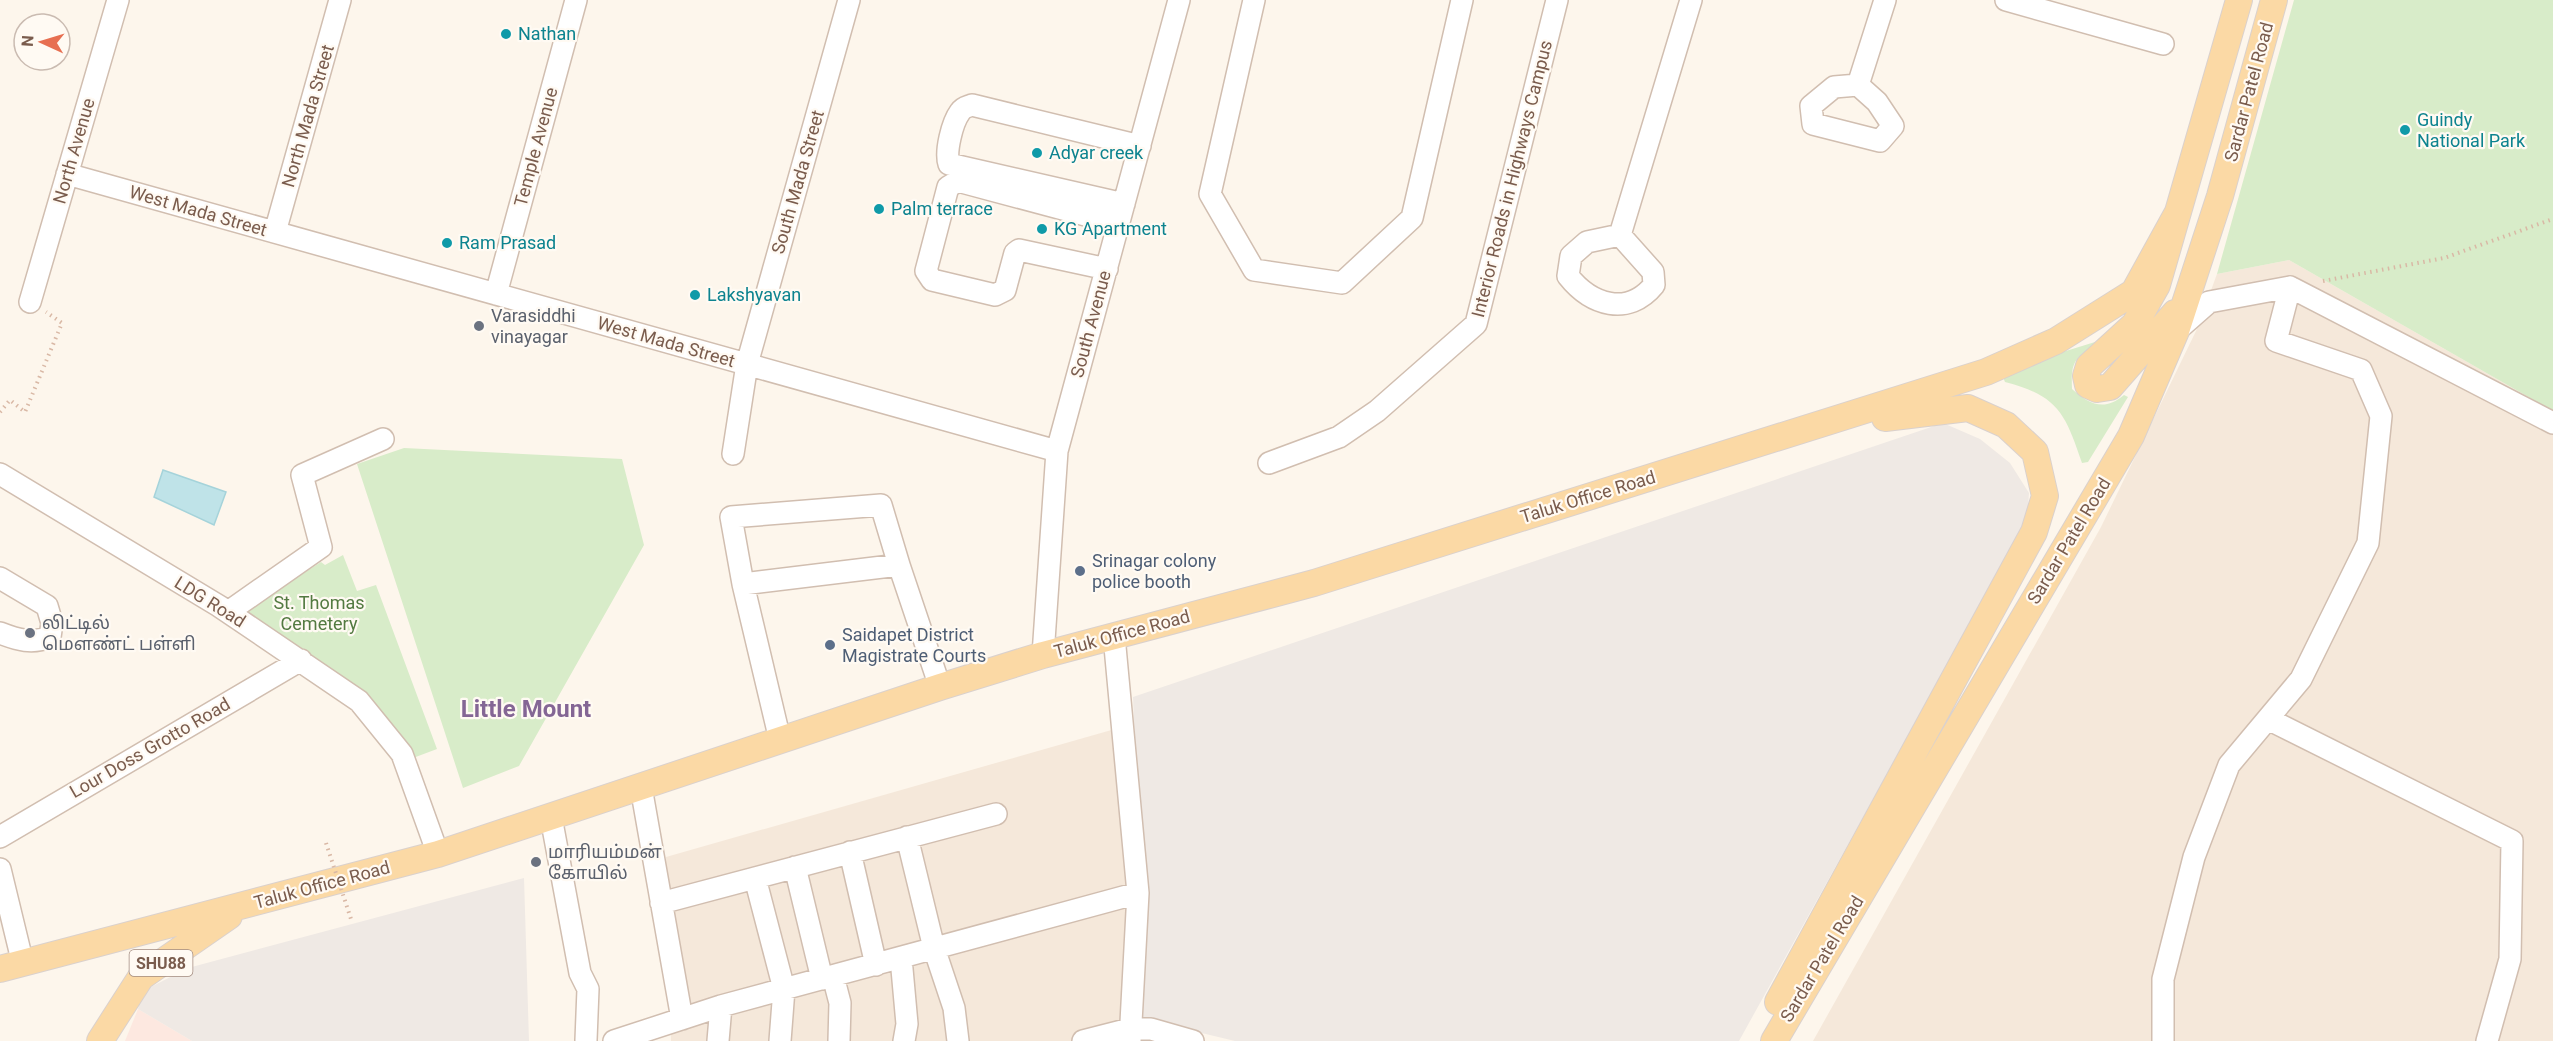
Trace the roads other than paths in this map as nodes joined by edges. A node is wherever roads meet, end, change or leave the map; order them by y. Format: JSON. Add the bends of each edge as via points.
{"nodes":[{"id":1,"x":118,"y":0,"type":"edge"},
{"id":2,"x":340,"y":0,"type":"edge"},
{"id":3,"x":576,"y":0,"type":"edge"},
{"id":4,"x":849,"y":0,"type":"edge"},
{"id":5,"x":1179,"y":0,"type":"edge"},
{"id":6,"x":1254,"y":0,"type":"edge"},
{"id":7,"x":1462,"y":0,"type":"edge"},
{"id":8,"x":1557,"y":0,"type":"edge"},
{"id":9,"x":1691,"y":0,"type":"edge"},
{"id":10,"x":1885,"y":0,"type":"edge"},
{"id":11,"x":2006,"y":0,"type":"edge"},
{"id":12,"x":2239,"y":0,"type":"edge"},
{"id":13,"x":2274,"y":0,"type":"edge"},
{"id":14,"x":2163,"y":44,"type":"dead end"},
{"id":15,"x":1858,"y":86,"type":"dead end"},
{"id":16,"x":1140,"y":146,"type":"junction"},
{"id":17,"x":67,"y":174,"type":"junction"},
{"id":18,"x":1121,"y":214,"type":"junction"},
{"id":19,"x":2177,"y":214,"type":"junction"},
{"id":20,"x":275,"y":232,"type":"junction"},
{"id":21,"x":1620,"y":235,"type":"dead end"},
{"id":22,"x":1107,"y":269,"type":"junction"},
{"id":23,"x":2290,"y":287,"type":"junction"},
{"id":24,"x":496,"y":294,"type":"junction"},
{"id":25,"x":2186,"y":301,"type":"junction"},
{"id":26,"x":30,"y":302,"type":"road end"},
{"id":27,"x":2176,"y":331,"type":"junction"},
{"id":28,"x":747,"y":364,"type":"junction"},
{"id":29,"x":2553,"y":423,"type":"edge"},
{"id":30,"x":1796,"y":432,"type":"junction"},
{"id":31,"x":383,"y":439,"type":"dead end"},
{"id":32,"x":1057,"y":451,"type":"junction"},
{"id":33,"x":733,"y":454,"type":"dead end"},
{"id":34,"x":1269,"y":463,"type":"dead end"},
{"id":35,"x":0,"y":474,"type":"edge"},
{"id":36,"x":899,"y":565,"type":"junction"},
{"id":37,"x":0,"y":578,"type":"edge"},
{"id":38,"x":743,"y":584,"type":"junction"},
{"id":39,"x":228,"y":612,"type":"junction"},
{"id":40,"x":0,"y":633,"type":"edge"},
{"id":41,"x":1113,"y":636,"type":"junction"},
{"id":42,"x":1043,"y":655,"type":"junction"},
{"id":43,"x":301,"y":660,"type":"junction"},
{"id":44,"x":940,"y":687,"type":"junction"},
{"id":45,"x":2268,"y":719,"type":"junction"},
{"id":46,"x":780,"y":740,"type":"junction"},
{"id":47,"x":640,"y":787,"type":"junction"},
{"id":48,"x":996,"y":814,"type":"dead end"},
{"id":49,"x":551,"y":817,"type":"junction"},
{"id":50,"x":0,"y":837,"type":"edge"},
{"id":51,"x":907,"y":837,"type":"junction"},
{"id":52,"x":850,"y":852,"type":"junction"},
{"id":53,"x":438,"y":854,"type":"junction"},
{"id":54,"x":795,"y":867,"type":"junction"},
{"id":55,"x":0,"y":869,"type":"edge"},
{"id":56,"x":755,"y":878,"type":"junction"},
{"id":57,"x":1138,"y":893,"type":"junction"},
{"id":58,"x":661,"y":903,"type":"junction"},
{"id":59,"x":243,"y":906,"type":"junction"},
{"id":60,"x":934,"y":948,"type":"junction"},
{"id":61,"x":901,"y":958,"type":"junction"},
{"id":62,"x":876,"y":965,"type":"junction"},
{"id":63,"x":12,"y":966,"type":"edge"},
{"id":64,"x":827,"y":978,"type":"junction"},
{"id":65,"x":784,"y":989,"type":"junction"},
{"id":66,"x":721,"y":1006,"type":"junction"},
{"id":67,"x":682,"y":1019,"type":"junction"},
{"id":68,"x":1130,"y":1035,"type":"edge"},
{"id":69,"x":586,"y":1040,"type":"edge"},
{"id":70,"x":100,"y":1041,"type":"edge"},
{"id":71,"x":614,"y":1041,"type":"edge"},
{"id":72,"x":718,"y":1041,"type":"edge"},
{"id":73,"x":780,"y":1041,"type":"edge"},
{"id":74,"x":839,"y":1041,"type":"edge"},
{"id":75,"x":904,"y":1041,"type":"edge"},
{"id":76,"x":958,"y":1041,"type":"edge"},
{"id":77,"x":1083,"y":1041,"type":"edge"},
{"id":78,"x":1193,"y":1041,"type":"edge"},
{"id":79,"x":1759,"y":1041,"type":"edge"},
{"id":80,"x":1774,"y":1041,"type":"edge"},
{"id":81,"x":2163,"y":1041,"type":"edge"},
{"id":82,"x":2487,"y":1041,"type":"edge"}],
"edges":[{"from":1,"to":17,"type":"street","name":"North Avenue"},
{"from":2,"to":20,"type":"street","name":"North Mada Street"},
{"from":3,"to":24,"type":"street","name":"Temple Avenue"},
{"from":4,"to":28,"type":"street","name":"South Mada Street"},
{"from":5,"to":16,"type":"street","name":"South Avenue"},
{"from":6,"to":7,"type":"street","via":[[1210,195],[1254,270],[1342,283],[1412,218]]},
{"from":8,"to":34,"type":"street","name":"Interior Roads in Highways Campus","via":[[1476,324],[1377,411],[1339,437]]},
{"from":9,"to":21,"type":"street"},
{"from":10,"to":15,"type":"street"},
{"from":11,"to":14,"type":"street"},
{"from":12,"to":19,"type":"main road","name":"Sardar Patel Road"},
{"from":13,"to":25,"type":"main road","name":"Sardar Patel Road","via":[[2220,196]]},
{"from":16,"to":18,"type":"street","name":"South Avenue"},
{"from":16,"to":18,"type":"street","via":[[972,105],[958,114],[947,157],[949,164]]},
{"from":17,"to":20,"type":"street","name":"West Mada Street"},
{"from":17,"to":26,"type":"street","name":"North Avenue"},
{"from":18,"to":22,"type":"street","name":"South Avenue"},
{"from":18,"to":22,"type":"street","via":[[1098,218],[958,181],[948,187],[926,271],[932,279],[994,295],[1005,290],[1019,250]]},
{"from":19,"to":25,"type":"main road","via":[[2150,301],[2122,339],[2092,362],[2086,376],[2088,385],[2097,389],[2110,387]]},
{"from":19,"to":30,"type":"main road","name":"Taluk Office Road","via":[[2133,292],[2056,341],[1986,372]]},
{"from":20,"to":24,"type":"street","name":"West Mada Street"},
{"from":22,"to":32,"type":"street","name":"South Avenue"},
{"from":23,"to":27,"type":"street","via":[[2209,302]]},
{"from":23,"to":29,"type":"street"},
{"from":23,"to":45,"type":"street","via":[[2276,340],[2361,370],[2381,416],[2368,543],[2301,679]]},
{"from":24,"to":28,"type":"street","name":"West Mada Street"},
{"from":25,"to":27,"type":"main road","name":"Sardar Patel Road"},
{"from":27,"to":80,"type":"main road","name":"Sardar Patel Road","via":[[2131,436]]},
{"from":28,"to":32,"type":"street","name":"West Mada Street"},
{"from":28,"to":33,"type":"street","name":"South Mada Street"},
{"from":30,"to":41,"type":"main road","name":"Taluk Office Road","via":[[1314,583]]},
{"from":30,"to":79,"type":"main road","via":[[1968,408],[2006,424],[2035,452],[2045,496],[2034,532]]},
{"from":31,"to":39,"type":"street","via":[[302,475],[321,547]]},
{"from":32,"to":42,"type":"street","name":"South Avenue"},
{"from":35,"to":39,"type":"street","name":"LDG Road"},
{"from":36,"to":38,"type":"street"},
{"from":36,"to":38,"type":"street","via":[[881,505],[731,517]]},
{"from":36,"to":44,"type":"street"},
{"from":37,"to":40,"type":"street","via":[[47,606],[52,623],[50,637],[39,641],[21,641]]},
{"from":38,"to":46,"type":"street"},
{"from":39,"to":43,"type":"street","name":"LDG Road"},
{"from":41,"to":42,"type":"main road","name":"Taluk Office Road"},
{"from":41,"to":57,"type":"street"},
{"from":42,"to":44,"type":"main road","name":"Taluk Office Road"},
{"from":43,"to":50,"type":"street","name":"Lour Doss Grotto Road"},
{"from":43,"to":53,"type":"street","name":"LDG Road","via":[[359,701],[402,754]]},
{"from":44,"to":46,"type":"main road","name":"Taluk Office Road"},
{"from":45,"to":81,"type":"street","via":[[2229,765],[2194,857],[2163,979]]},
{"from":45,"to":82,"type":"street","via":[[2512,841],[2510,959]]},
{"from":46,"to":47,"type":"main road","name":"Taluk Office Road"},
{"from":47,"to":49,"type":"main road","name":"Taluk Office Road"},
{"from":47,"to":58,"type":"street"},
{"from":48,"to":51,"type":"street"},
{"from":49,"to":53,"type":"main road","name":"Taluk Office Road"},
{"from":49,"to":69,"type":"street","via":[[580,973],[588,989]]},
{"from":51,"to":52,"type":"street"},
{"from":51,"to":60,"type":"street"},
{"from":52,"to":54,"type":"street"},
{"from":52,"to":62,"type":"street"},
{"from":53,"to":59,"type":"main road","name":"Taluk Office Road"},
{"from":54,"to":56,"type":"street"},
{"from":54,"to":64,"type":"street"},
{"from":55,"to":63,"type":"street"},
{"from":56,"to":58,"type":"street"},
{"from":56,"to":65,"type":"street"},
{"from":57,"to":60,"type":"street"},
{"from":57,"to":68,"type":"street"},
{"from":58,"to":67,"type":"street"},
{"from":59,"to":63,"type":"main road","name":"Taluk Office Road"},
{"from":59,"to":70,"type":"main road","number":"SHU88","via":[[141,976]]},
{"from":60,"to":61,"type":"street"},
{"from":60,"to":76,"type":"street","via":[[954,1008]]},
{"from":61,"to":62,"type":"street"},
{"from":61,"to":75,"type":"street","via":[[907,1024]]},
{"from":62,"to":64,"type":"street"},
{"from":64,"to":65,"type":"street"},
{"from":64,"to":74,"type":"street","via":[[840,1003]]},
{"from":65,"to":66,"type":"street"},
{"from":65,"to":73,"type":"street"},
{"from":66,"to":67,"type":"street"},
{"from":66,"to":72,"type":"street"},
{"from":67,"to":71,"type":"street"},
{"from":68,"to":77,"type":"street"},
{"from":68,"to":78,"type":"street","via":[[1151,1029]]}]}
